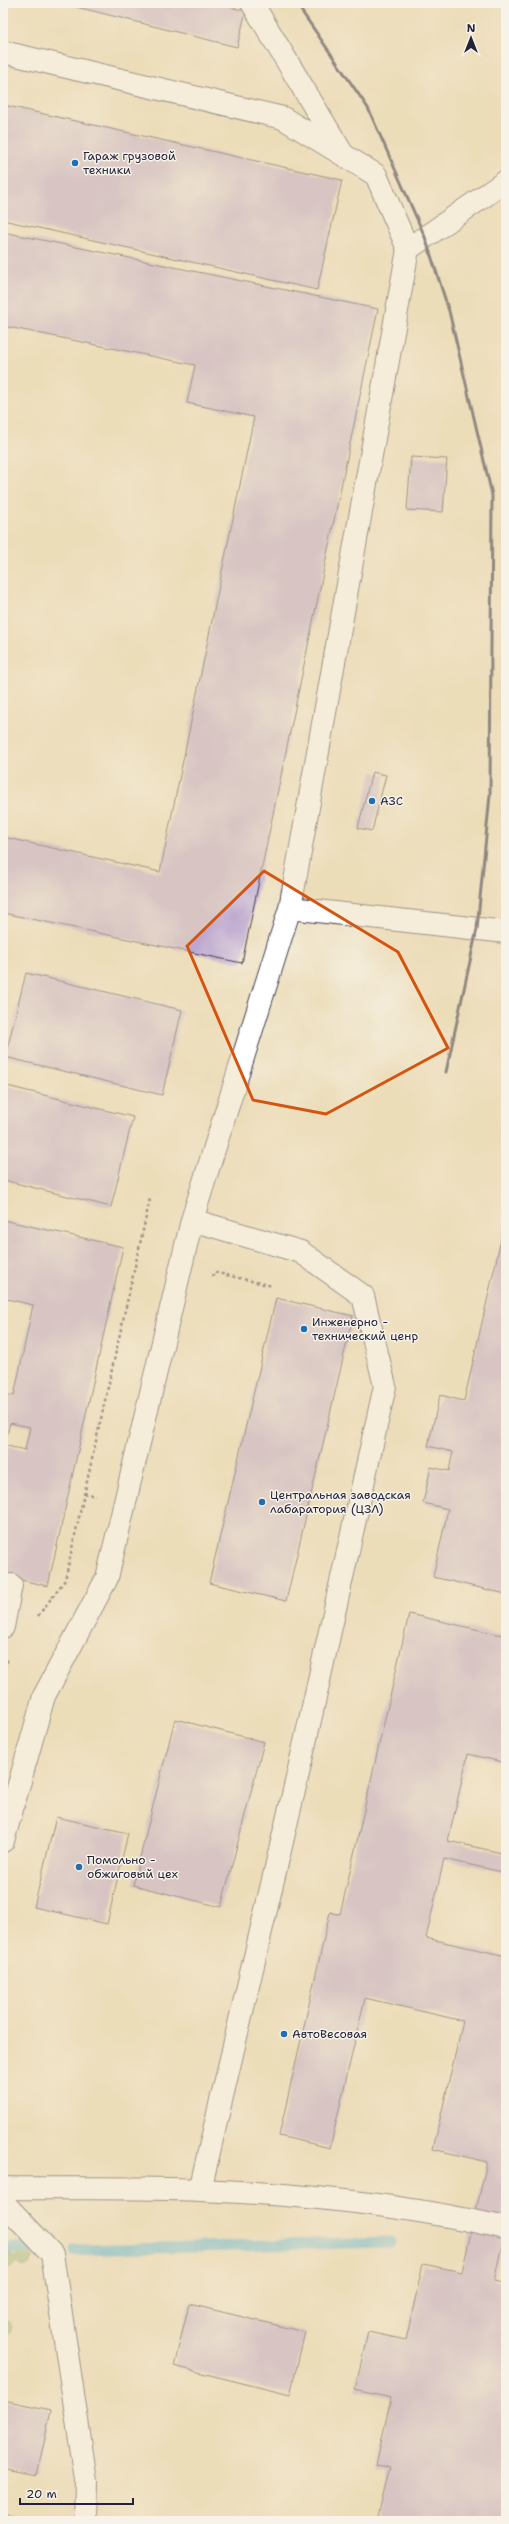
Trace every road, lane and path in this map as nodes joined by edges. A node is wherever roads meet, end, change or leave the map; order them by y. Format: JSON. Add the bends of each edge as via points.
{"nodes":[{"id":1,"x":252,"y":3,"type":"edge"},
{"id":2,"x":3,"y":52,"type":"edge"},
{"id":3,"x":344,"y":155,"type":"junction"},
{"id":4,"x":506,"y":181,"type":"edge"},
{"id":5,"x":408,"y":249,"type":"junction"},
{"id":6,"x":290,"y":908,"type":"junction"},
{"id":7,"x":506,"y":932,"type":"edge"},
{"id":8,"x":150,"y":1199,"type":"dead end"},
{"id":9,"x":192,"y":1220,"type":"junction"},
{"id":10,"x":12,"y":1585,"type":"dead end"},
{"id":11,"x":34,"y":1622,"type":"dead end"},
{"id":12,"x":3,"y":1627,"type":"edge"},
{"id":13,"x":12,"y":1652,"type":"dead end"},
{"id":14,"x":3,"y":1674,"type":"edge"},
{"id":15,"x":3,"y":1841,"type":"edge"},
{"id":16,"x":3,"y":2188,"type":"edge"},
{"id":17,"x":200,"y":2190,"type":"junction"},
{"id":18,"x":3,"y":2202,"type":"edge"},
{"id":19,"x":506,"y":2228,"type":"edge"},
{"id":20,"x":84,"y":2521,"type":"edge"}],
"edges":[{"from":1,"to":3,"type":"lane"},
{"from":2,"to":3,"type":"lane","via":[[283,118]]},
{"from":3,"to":5,"type":"lane","via":[[376,175]]},
{"from":4,"to":5,"type":"lane"},
{"from":5,"to":6,"type":"lane"},
{"from":6,"to":7,"type":"lane"},
{"from":6,"to":9,"type":"lane"},
{"from":8,"to":11,"type":"path","via":[[65,1580]]},
{"from":9,"to":15,"type":"lane","via":[[107,1578],[44,1696]]},
{"from":9,"to":17,"type":"lane","via":[[301,1252],[362,1296],[384,1386],[297,1778]]},
{"from":10,"to":12,"type":"lane"},
{"from":13,"to":14,"type":"path"},
{"from":16,"to":17,"type":"lane"},
{"from":17,"to":19,"type":"lane","via":[[333,2200],[447,2215]]},
{"from":18,"to":20,"type":"lane","via":[[52,2254],[86,2480]]}]}
